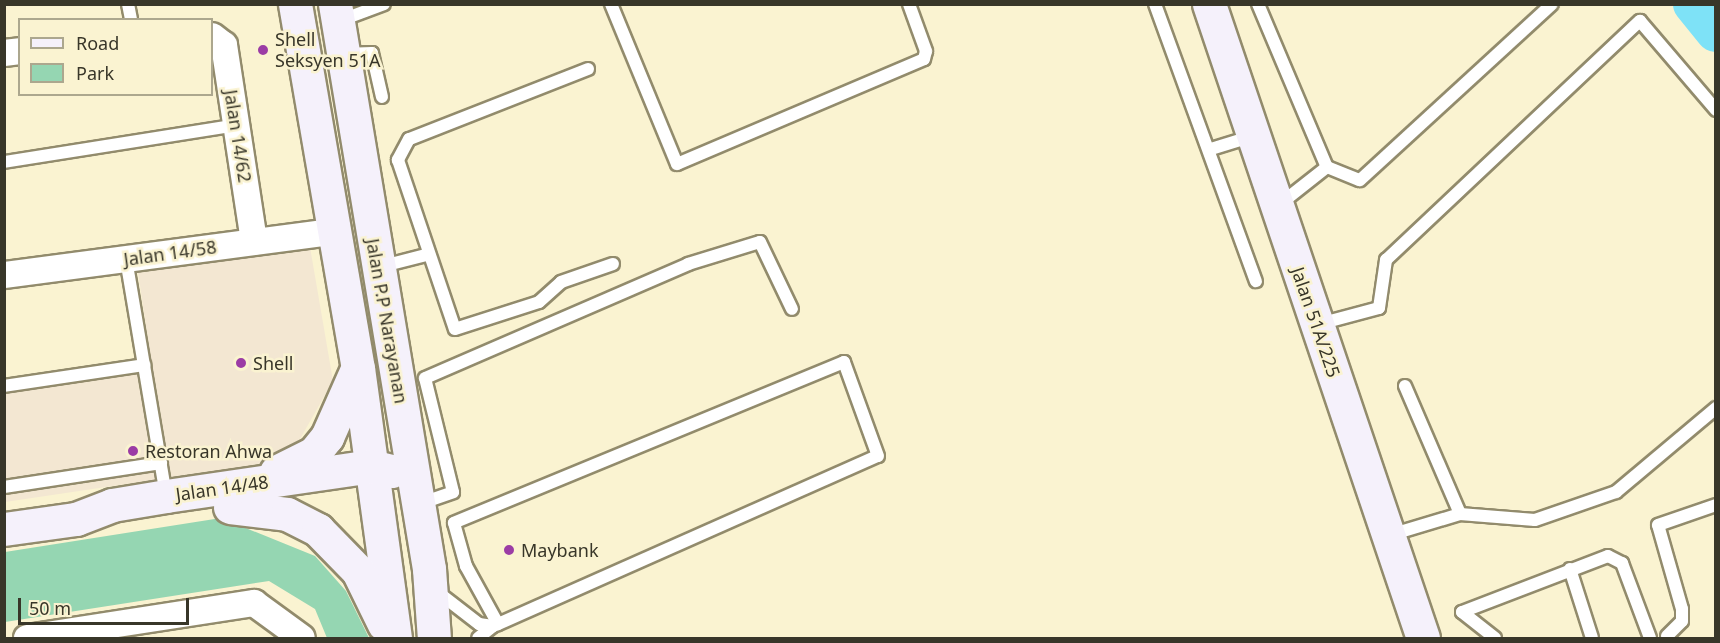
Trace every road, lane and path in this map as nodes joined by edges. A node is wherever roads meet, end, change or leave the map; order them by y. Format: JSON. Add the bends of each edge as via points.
{"nodes":[{"id":1,"x":295,"y":4,"type":"edge"},
{"id":2,"x":384,"y":4,"type":"edge"},
{"id":3,"x":611,"y":4,"type":"edge"},
{"id":4,"x":909,"y":4,"type":"edge"},
{"id":5,"x":1155,"y":4,"type":"edge"},
{"id":6,"x":1209,"y":4,"type":"edge"},
{"id":7,"x":1258,"y":4,"type":"edge"},
{"id":8,"x":1552,"y":4,"type":"edge"},
{"id":9,"x":337,"y":13,"type":"edge"},
{"id":10,"x":213,"y":37,"type":"edge"},
{"id":11,"x":343,"y":54,"type":"junction"},
{"id":12,"x":588,"y":69,"type":"dead end"},
{"id":13,"x":382,"y":97,"type":"dead end"},
{"id":14,"x":1716,"y":110,"type":"edge"},
{"id":15,"x":237,"y":125,"type":"junction"},
{"id":16,"x":1253,"y":135,"type":"junction"},
{"id":17,"x":1211,"y":149,"type":"junction"},
{"id":18,"x":4,"y":162,"type":"edge"},
{"id":19,"x":1327,"y":167,"type":"junction"},
{"id":20,"x":1277,"y":207,"type":"junction"},
{"id":21,"x":336,"y":231,"type":"junction"},
{"id":22,"x":254,"y":242,"type":"junction"},
{"id":23,"x":426,"y":255,"type":"junction"},
{"id":24,"x":126,"y":259,"type":"junction"},
{"id":25,"x":613,"y":264,"type":"dead end"},
{"id":26,"x":378,"y":267,"type":"junction"},
{"id":27,"x":4,"y":275,"type":"edge"},
{"id":28,"x":1256,"y":281,"type":"dead end"},
{"id":29,"x":792,"y":309,"type":"dead end"},
{"id":30,"x":1317,"y":324,"type":"junction"},
{"id":31,"x":144,"y":365,"type":"junction"},
{"id":32,"x":358,"y":368,"type":"junction"},
{"id":33,"x":396,"y":374,"type":"junction"},
{"id":34,"x":4,"y":386,"type":"edge"},
{"id":35,"x":1405,"y":386,"type":"dead end"},
{"id":36,"x":1716,"y":408,"type":"edge"},
{"id":37,"x":161,"y":463,"type":"junction"},
{"id":38,"x":380,"y":476,"type":"junction"},
{"id":39,"x":4,"y":487,"type":"edge"},
{"id":40,"x":166,"y":496,"type":"junction"},
{"id":41,"x":234,"y":497,"type":"junction"},
{"id":42,"x":418,"y":504,"type":"junction"},
{"id":43,"x":1716,"y":505,"type":"edge"},
{"id":44,"x":1460,"y":514,"type":"junction"},
{"id":45,"x":76,"y":519,"type":"junction"},
{"id":46,"x":4,"y":529,"type":"edge"},
{"id":47,"x":1389,"y":535,"type":"junction"},
{"id":48,"x":1570,"y":569,"type":"junction"},
{"id":49,"x":431,"y":588,"type":"junction"},
{"id":50,"x":495,"y":625,"type":"junction"},
{"id":51,"x":109,"y":632,"type":"edge"},
{"id":52,"x":1664,"y":638,"type":"edge"},
{"id":53,"x":27,"y":639,"type":"edge"},
{"id":54,"x":302,"y":639,"type":"edge"},
{"id":55,"x":393,"y":639,"type":"edge"},
{"id":56,"x":429,"y":639,"type":"edge"},
{"id":57,"x":434,"y":639,"type":"edge"},
{"id":58,"x":478,"y":639,"type":"edge"},
{"id":59,"x":1424,"y":639,"type":"edge"},
{"id":60,"x":1495,"y":639,"type":"edge"},
{"id":61,"x":1592,"y":639,"type":"edge"},
{"id":62,"x":1650,"y":639,"type":"edge"}],
"edges":[{"from":1,"to":21,"type":"main road","name":"Jalan P.P Narayanan"},
{"from":2,"to":9,"type":"lane"},
{"from":3,"to":4,"type":"lane","via":[[677,164],[924,59],[926,51]]},
{"from":5,"to":17,"type":"lane"},
{"from":6,"to":16,"type":"main road","name":"Jalan 51A/225"},
{"from":7,"to":19,"type":"lane"},
{"from":8,"to":19,"type":"lane","via":[[1360,180]]},
{"from":9,"to":11,"type":"main road","name":"Jalan P.P Narayanan"},
{"from":10,"to":15,"type":"street","name":"Jalan 14/62","via":[[224,45]]},
{"from":11,"to":13,"type":"lane","via":[[372,53]]},
{"from":11,"to":26,"type":"main road","name":"Jalan P.P Narayanan"},
{"from":12,"to":23,"type":"lane","via":[[409,139],[401,148],[398,160]]},
{"from":14,"to":30,"type":"lane","via":[[1640,21],[1386,260],[1379,308]]},
{"from":15,"to":18,"type":"lane"},
{"from":15,"to":22,"type":"street","name":"Jalan 14/62"},
{"from":16,"to":17,"type":"lane"},
{"from":16,"to":20,"type":"main road","name":"Jalan 51A/225"},
{"from":17,"to":28,"type":"lane"},
{"from":19,"to":20,"type":"lane"},
{"from":20,"to":30,"type":"main road","name":"Jalan 51A/225"},
{"from":21,"to":22,"type":"street","name":"Jalan 14/58"},
{"from":21,"to":32,"type":"main road","name":"Jalan P.P Narayanan"},
{"from":22,"to":24,"type":"street","name":"Jalan 14/58"},
{"from":23,"to":25,"type":"lane","via":[[450,325],[461,330],[539,302],[561,282]]},
{"from":23,"to":26,"type":"lane"},
{"from":24,"to":27,"type":"street","name":"Jalan 14/58"},
{"from":24,"to":31,"type":"lane"},
{"from":26,"to":33,"type":"main road","name":"Jalan P.P Narayanan"},
{"from":29,"to":42,"type":"lane","via":[[760,242],[688,264],[425,378],[453,492]]},
{"from":30,"to":47,"type":"main road","name":"Jalan 51A/225"},
{"from":31,"to":34,"type":"lane"},
{"from":31,"to":37,"type":"lane"},
{"from":32,"to":38,"type":"main road","name":"Jalan P.P Narayanan"},
{"from":32,"to":41,"type":"main road","via":[[327,437],[314,453]]},
{"from":33,"to":38,"type":"main road","via":[[400,450]]},
{"from":33,"to":42,"type":"main road","name":"Jalan P.P Narayanan"},
{"from":35,"to":44,"type":"lane"},
{"from":36,"to":44,"type":"lane","via":[[1616,492],[1535,520]]},
{"from":37,"to":39,"type":"lane"},
{"from":37,"to":40,"type":"lane"},
{"from":38,"to":41,"type":"main road","name":"Jalan 14/48"},
{"from":38,"to":55,"type":"main road","name":"Jalan P.P Narayanan"},
{"from":38,"to":56,"type":"main road"},
{"from":40,"to":41,"type":"main road","name":"Jalan 14/48"},
{"from":40,"to":45,"type":"main road","name":"Jalan 14/48","via":[[112,505]]},
{"from":41,"to":45,"type":"main road","name":"Jalan 14/48","via":[[115,523]]},
{"from":41,"to":55,"type":"main road","via":[[287,514],[318,530],[358,571]]},
{"from":42,"to":49,"type":"main road","name":"Jalan P.P Narayanan"},
{"from":43,"to":52,"type":"lane","via":[[1658,525],[1682,609],[1682,621]]},
{"from":44,"to":47,"type":"lane"},
{"from":45,"to":46,"type":"main road","name":"Jalan 14/48"},
{"from":47,"to":59,"type":"main road","name":"Jalan 51A/225"},
{"from":48,"to":60,"type":"lane","via":[[1462,612]]},
{"from":48,"to":61,"type":"lane"},
{"from":48,"to":62,"type":"lane","via":[[1608,556],[1622,562]]},
{"from":49,"to":50,"type":"lane","via":[[479,624]]},
{"from":49,"to":57,"type":"main road","name":"Jalan P.P Narayanan"},
{"from":50,"to":50,"type":"lane","via":[[466,566],[454,523],[844,362],[878,456]]},
{"from":50,"to":58,"type":"lane"},
{"from":51,"to":53,"type":"street"},
{"from":51,"to":54,"type":"street","via":[[254,603]]}]}
